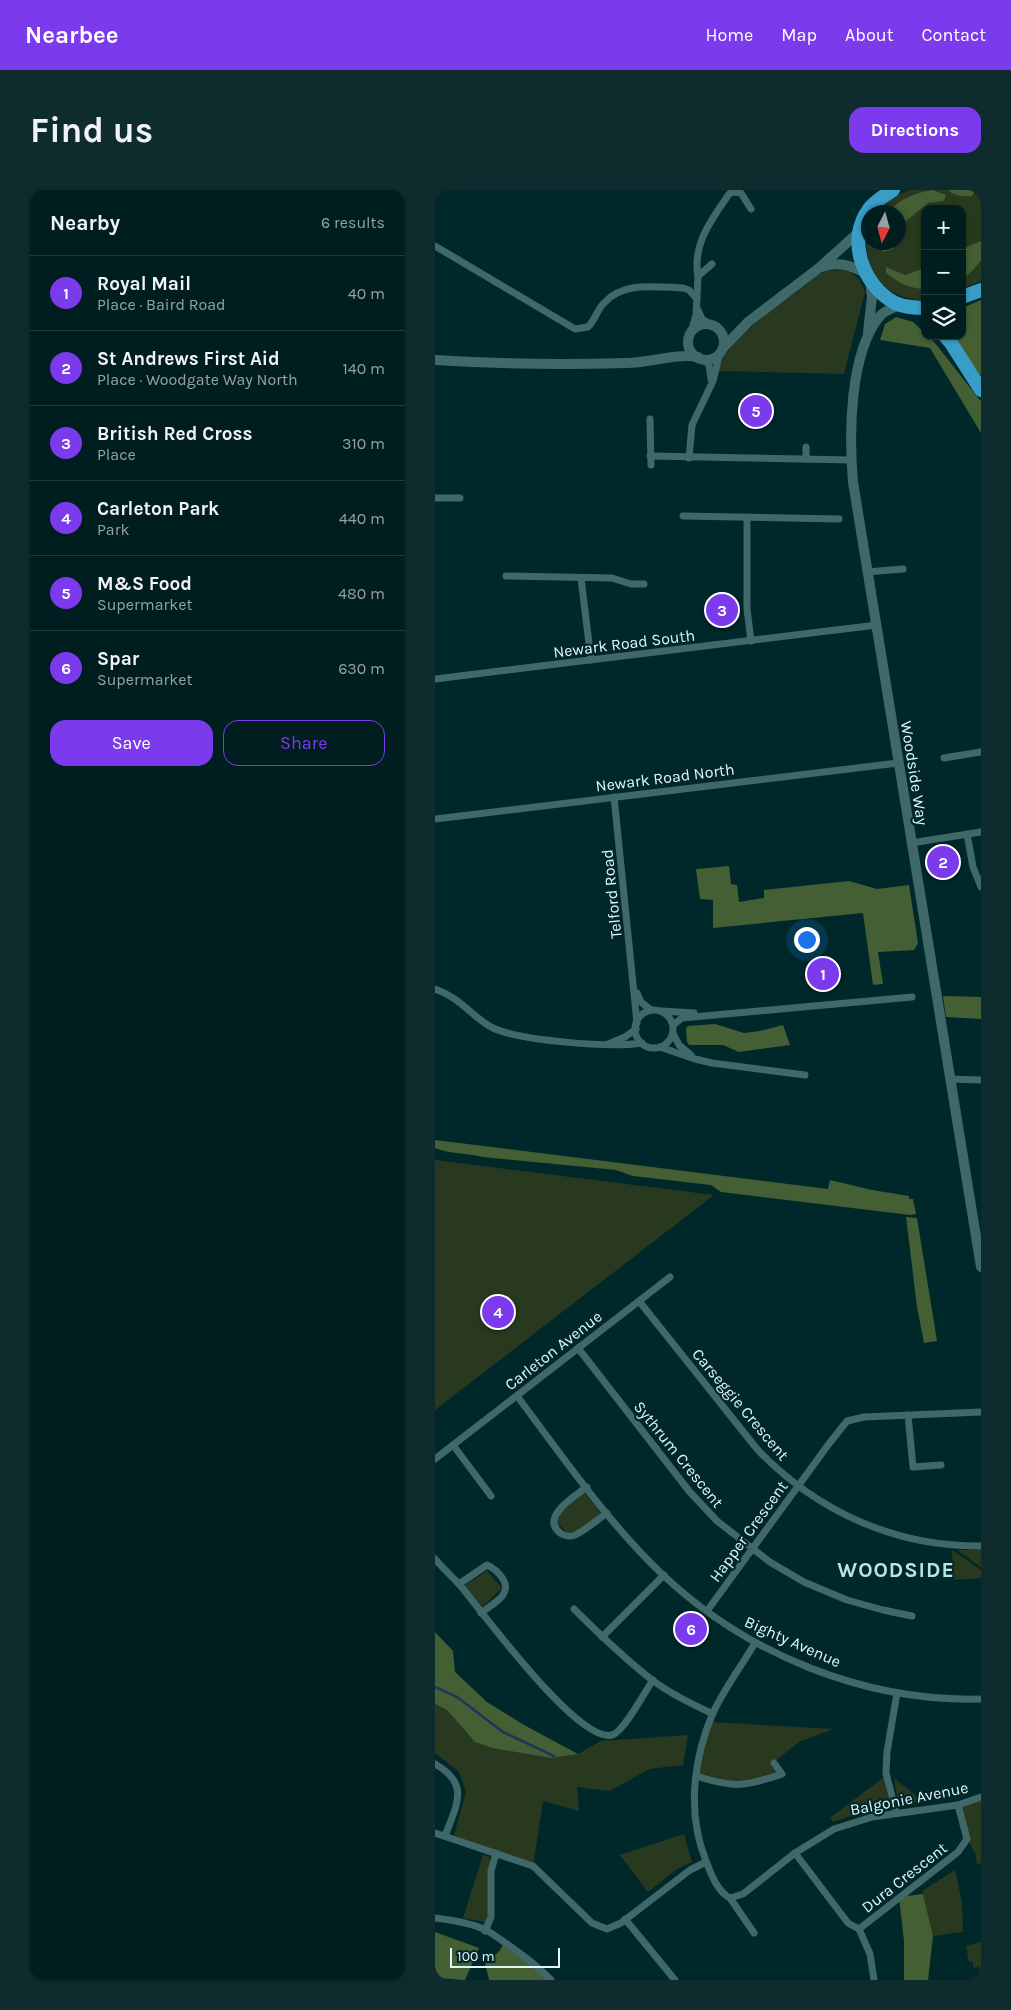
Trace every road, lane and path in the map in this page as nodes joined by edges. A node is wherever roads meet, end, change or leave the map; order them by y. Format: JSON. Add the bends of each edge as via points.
{"nodes":[{"id":1,"x":872,"y":190,"type":"edge"},
{"id":2,"x":893,"y":190,"type":"edge"},
{"id":3,"x":870,"y":205,"type":"edge"},
{"id":4,"x":874,"y":205,"type":"edge"},
{"id":5,"x":751,"y":209,"type":"dead end"},
{"id":6,"x":860,"y":232,"type":"joint"},
{"id":7,"x":435,"y":246,"type":"edge"},
{"id":8,"x":712,"y":264,"type":"dead end"},
{"id":9,"x":819,"y":268,"type":"junction"},
{"id":10,"x":698,"y":276,"type":"junction"},
{"id":11,"x":867,"y":276,"type":"junction"},
{"id":12,"x":981,"y":290,"type":"edge"},
{"id":13,"x":966,"y":296,"type":"edge"},
{"id":14,"x":697,"y":299,"type":"junction"},
{"id":15,"x":901,"y":305,"type":"junction"},
{"id":16,"x":697,"y":308,"type":"junction"},
{"id":17,"x":921,"y":310,"type":"edge"},
{"id":18,"x":749,"y":322,"type":"junction"},
{"id":19,"x":714,"y":326,"type":"junction"},
{"id":20,"x":691,"y":332,"type":"junction"},
{"id":21,"x":948,"y":340,"type":"edge"},
{"id":22,"x":688,"y":343,"type":"junction"},
{"id":23,"x":866,"y":343,"type":"junction"},
{"id":24,"x":721,"y":350,"type":"junction"},
{"id":25,"x":666,"y":358,"type":"junction"},
{"id":26,"x":700,"y":358,"type":"junction"},
{"id":27,"x":438,"y":361,"type":"edge"},
{"id":28,"x":711,"y":387,"type":"junction"},
{"id":29,"x":981,"y":390,"type":"edge"},
{"id":30,"x":650,"y":419,"type":"dead end"},
{"id":31,"x":806,"y":447,"type":"dead end"},
{"id":32,"x":650,"y":456,"type":"junction"},
{"id":33,"x":689,"y":458,"type":"junction"},
{"id":34,"x":806,"y":459,"type":"junction"},
{"id":35,"x":851,"y":460,"type":"junction"},
{"id":36,"x":651,"y":465,"type":"dead end"},
{"id":37,"x":435,"y":498,"type":"edge"},
{"id":38,"x":460,"y":498,"type":"dead end"},
{"id":39,"x":683,"y":516,"type":"dead end"},
{"id":40,"x":747,"y":518,"type":"junction"},
{"id":41,"x":839,"y":519,"type":"dead end"},
{"id":42,"x":903,"y":568,"type":"dead end"},
{"id":43,"x":867,"y":572,"type":"junction"},
{"id":44,"x":506,"y":576,"type":"dead end"},
{"id":45,"x":581,"y":578,"type":"junction"},
{"id":46,"x":644,"y":584,"type":"dead end"},
{"id":47,"x":877,"y":625,"type":"junction"},
{"id":48,"x":751,"y":641,"type":"junction"},
{"id":49,"x":591,"y":660,"type":"junction"},
{"id":50,"x":435,"y":679,"type":"edge"},
{"id":51,"x":981,"y":752,"type":"edge"},
{"id":52,"x":945,"y":758,"type":"dead end"},
{"id":53,"x":898,"y":763,"type":"junction"},
{"id":54,"x":614,"y":797,"type":"junction"},
{"id":55,"x":435,"y":820,"type":"edge"},
{"id":56,"x":981,"y":832,"type":"edge"},
{"id":57,"x":967,"y":834,"type":"junction"},
{"id":58,"x":911,"y":843,"type":"junction"},
{"id":59,"x":981,"y":887,"type":"edge"},
{"id":60,"x":435,"y":989,"type":"edge"},
{"id":61,"x":635,"y":989,"type":"junction"},
{"id":62,"x":912,"y":997,"type":"dead end"},
{"id":63,"x":651,"y":1010,"type":"junction"},
{"id":64,"x":659,"y":1011,"type":"junction"},
{"id":65,"x":719,"y":1014,"type":"junction"},
{"id":66,"x":636,"y":1026,"type":"junction"},
{"id":67,"x":673,"y":1029,"type":"junction"},
{"id":68,"x":642,"y":1043,"type":"junction"},
{"id":69,"x":606,"y":1045,"type":"junction"},
{"id":70,"x":660,"y":1046,"type":"junction"},
{"id":71,"x":695,"y":1059,"type":"junction"},
{"id":72,"x":805,"y":1075,"type":"dead end"},
{"id":73,"x":950,"y":1079,"type":"junction"},
{"id":74,"x":981,"y":1080,"type":"edge"},
{"id":75,"x":980,"y":1247,"type":"edge"},
{"id":76,"x":981,"y":1267,"type":"edge"},
{"id":77,"x":670,"y":1277,"type":"dead end"},
{"id":78,"x":639,"y":1301,"type":"junction"},
{"id":79,"x":578,"y":1348,"type":"junction"},
{"id":80,"x":517,"y":1396,"type":"junction"},
{"id":81,"x":981,"y":1412,"type":"edge"},
{"id":82,"x":908,"y":1415,"type":"junction"},
{"id":83,"x":453,"y":1445,"type":"junction"},
{"id":84,"x":435,"y":1459,"type":"edge"},
{"id":85,"x":941,"y":1465,"type":"dead end"},
{"id":86,"x":587,"y":1487,"type":"junction"},
{"id":87,"x":797,"y":1487,"type":"junction"},
{"id":88,"x":491,"y":1496,"type":"dead end"},
{"id":89,"x":607,"y":1513,"type":"junction"},
{"id":90,"x":981,"y":1546,"type":"edge"},
{"id":91,"x":752,"y":1548,"type":"junction"},
{"id":92,"x":435,"y":1560,"type":"edge"},
{"id":93,"x":664,"y":1575,"type":"junction"},
{"id":94,"x":459,"y":1584,"type":"junction"},
{"id":95,"x":574,"y":1609,"type":"dead end"},
{"id":96,"x":707,"y":1611,"type":"junction"},
{"id":97,"x":481,"y":1613,"type":"junction"},
{"id":98,"x":912,"y":1616,"type":"dead end"},
{"id":99,"x":603,"y":1637,"type":"junction"},
{"id":100,"x":755,"y":1643,"type":"junction"},
{"id":101,"x":653,"y":1680,"type":"junction"},
{"id":102,"x":897,"y":1693,"type":"junction"},
{"id":103,"x":981,"y":1699,"type":"edge"},
{"id":104,"x":713,"y":1714,"type":"junction"},
{"id":105,"x":774,"y":1762,"type":"dead end"},
{"id":106,"x":435,"y":1764,"type":"edge"},
{"id":107,"x":696,"y":1776,"type":"junction"},
{"id":108,"x":981,"y":1797,"type":"edge"},
{"id":109,"x":959,"y":1805,"type":"junction"},
{"id":110,"x":895,"y":1812,"type":"junction"},
{"id":111,"x":435,"y":1833,"type":"edge"},
{"id":112,"x":445,"y":1836,"type":"junction"},
{"id":113,"x":496,"y":1853,"type":"junction"},
{"id":114,"x":795,"y":1853,"type":"junction"},
{"id":115,"x":706,"y":1862,"type":"junction"},
{"id":116,"x":731,"y":1898,"type":"junction"},
{"id":117,"x":435,"y":1918,"type":"edge"},
{"id":118,"x":625,"y":1919,"type":"junction"},
{"id":119,"x":859,"y":1929,"type":"junction"},
{"id":120,"x":485,"y":1931,"type":"junction"},
{"id":121,"x":754,"y":1933,"type":"dead end"},
{"id":122,"x":551,"y":1980,"type":"edge"},
{"id":123,"x":675,"y":1980,"type":"edge"},
{"id":124,"x":874,"y":1980,"type":"edge"}],
"edges":[{"from":1,"to":3,"type":"highway"},
{"from":2,"to":4,"type":"highway"},
{"from":5,"to":10,"type":"street","via":[[741,193],[729,194],[701,240]]},
{"from":6,"to":9,"type":"street"},
{"from":6,"to":11,"type":"highway","via":[[859,252]]},
{"from":7,"to":14,"type":"street","via":[[575,329],[588,327],[603,304],[633,288],[683,288]]},
{"from":8,"to":10,"type":"street"},
{"from":9,"to":11,"type":"street","via":[[840,263]]},
{"from":9,"to":18,"type":"street"},
{"from":10,"to":14,"type":"street"},
{"from":11,"to":15,"type":"highway","via":[[883,295]]},
{"from":11,"to":23,"type":"street","name":"Woodside Way","via":[[872,297]]},
{"from":12,"to":13,"type":"highway"},
{"from":14,"to":16,"type":"street"},
{"from":15,"to":17,"type":"highway"},
{"from":15,"to":23,"type":"street","name":"Woodside Way","via":[[880,316]]},
{"from":16,"to":19,"type":"street","via":[[702,319]]},
{"from":16,"to":20,"type":"street"},
{"from":18,"to":19,"type":"street","via":[[723,329]]},
{"from":18,"to":24,"type":"street"},
{"from":19,"to":20,"type":"street","via":[[700,325]]},
{"from":19,"to":24,"type":"street","via":[[723,337]]},
{"from":20,"to":22,"type":"street"},
{"from":21,"to":29,"type":"highway"},
{"from":22,"to":25,"type":"street"},
{"from":22,"to":26,"type":"street"},
{"from":23,"to":35,"type":"street","name":"Woodside Way","via":[[853,398]]},
{"from":24,"to":26,"type":"street","via":[[709,359]]},
{"from":24,"to":28,"type":"street"},
{"from":25,"to":26,"type":"street"},
{"from":25,"to":27,"type":"street","via":[[628,363],[554,364]]},
{"from":26,"to":28,"type":"street","via":[[711,371]]},
{"from":28,"to":33,"type":"street","via":[[692,424]]},
{"from":30,"to":32,"type":"street"},
{"from":31,"to":34,"type":"street"},
{"from":32,"to":33,"type":"street"},
{"from":32,"to":36,"type":"street"},
{"from":33,"to":34,"type":"street"},
{"from":34,"to":35,"type":"street"},
{"from":35,"to":43,"type":"street","name":"Woodside Way"},
{"from":37,"to":38,"type":"street"},
{"from":39,"to":40,"type":"street"},
{"from":40,"to":41,"type":"street"},
{"from":40,"to":48,"type":"street","via":[[747,610]]},
{"from":42,"to":43,"type":"street"},
{"from":43,"to":47,"type":"street","name":"Woodside Way"},
{"from":44,"to":45,"type":"street"},
{"from":45,"to":46,"type":"street","via":[[612,578]]},
{"from":45,"to":49,"type":"street"},
{"from":47,"to":48,"type":"street","name":"Newark Road South"},
{"from":47,"to":53,"type":"street","name":"Woodside Way"},
{"from":48,"to":49,"type":"street","name":"Newark Road South"},
{"from":49,"to":50,"type":"street","name":"Newark Road South"},
{"from":51,"to":52,"type":"street"},
{"from":53,"to":54,"type":"street","name":"Newark Road North"},
{"from":53,"to":58,"type":"street","name":"Woodside Way"},
{"from":54,"to":55,"type":"street","name":"Newark Road North"},
{"from":54,"to":61,"type":"street","name":"Telford Road"},
{"from":56,"to":57,"type":"street"},
{"from":57,"to":58,"type":"street"},
{"from":57,"to":59,"type":"street","via":[[973,867]]},
{"from":58,"to":73,"type":"street","name":"Woodside Way"},
{"from":60,"to":69,"type":"street","via":[[449,994],[480,1020],[502,1032]]},
{"from":61,"to":63,"type":"street","name":"Telford Road","via":[[641,1002]]},
{"from":61,"to":66,"type":"street","name":"Telford Road"},
{"from":62,"to":65,"type":"street"},
{"from":63,"to":64,"type":"street"},
{"from":63,"to":66,"type":"street","via":[[642,1015]]},
{"from":64,"to":65,"type":"street"},
{"from":64,"to":67,"type":"street","via":[[668,1016]]},
{"from":65,"to":67,"type":"street","via":[[682,1018]]},
{"from":66,"to":68,"type":"street"},
{"from":66,"to":69,"type":"street","via":[[625,1037]]},
{"from":67,"to":70,"type":"street","via":[[670,1039]]},
{"from":67,"to":71,"type":"street","via":[[679,1044]]},
{"from":68,"to":69,"type":"street"},
{"from":68,"to":70,"type":"street"},
{"from":70,"to":71,"type":"street"},
{"from":71,"to":72,"type":"street"},
{"from":73,"to":74,"type":"street"},
{"from":73,"to":75,"type":"street","name":"Woodside Way"},
{"from":75,"to":76,"type":"street","name":"Woodside Way"},
{"from":77,"to":78,"type":"street","name":"Carleton Avenue"},
{"from":78,"to":79,"type":"street","name":"Carleton Avenue"},
{"from":78,"to":87,"type":"street","name":"Carseggie Crescent","via":[[757,1449]]},
{"from":79,"to":80,"type":"street","name":"Carleton Avenue"},
{"from":79,"to":91,"type":"street","name":"Sythrum Crescent","via":[[689,1491],[717,1522]]},
{"from":80,"to":83,"type":"street","name":"Carleton Avenue"},
{"from":80,"to":86,"type":"street","name":"Bighty Avenue"},
{"from":81,"to":82,"type":"street","name":"Happer Crescent"},
{"from":82,"to":85,"type":"street","via":[[913,1467]]},
{"from":82,"to":87,"type":"street","name":"Happer Crescent","via":[[847,1421]]},
{"from":83,"to":84,"type":"street","name":"Carleton Avenue"},
{"from":83,"to":88,"type":"street"},
{"from":86,"to":89,"type":"street","name":"Bighty Avenue"},
{"from":86,"to":89,"type":"street","via":[[556,1512],[557,1530],[574,1536]]},
{"from":87,"to":90,"type":"street","name":"Carseggie Crescent","via":[[829,1507],[877,1528],[952,1546]]},
{"from":87,"to":91,"type":"street","name":"Happer Crescent"},
{"from":89,"to":93,"type":"street","name":"Bighty Avenue"},
{"from":91,"to":96,"type":"street","name":"Happer Crescent"},
{"from":91,"to":98,"type":"street","name":"Sythrum Crescent","via":[[786,1572],[824,1591]]},
{"from":92,"to":94,"type":"street"},
{"from":93,"to":96,"type":"street","name":"Bighty Avenue"},
{"from":93,"to":99,"type":"street"},
{"from":94,"to":97,"type":"street"},
{"from":94,"to":97,"type":"street","via":[[487,1566],[500,1575],[506,1590],[504,1595]]},
{"from":95,"to":99,"type":"street"},
{"from":96,"to":100,"type":"street","name":"Bighty Avenue"},
{"from":97,"to":101,"type":"street","via":[[521,1662],[576,1718],[601,1734],[612,1735],[620,1730]]},
{"from":99,"to":101,"type":"street"},
{"from":100,"to":102,"type":"street","name":"Bighty Avenue","via":[[831,1675]]},
{"from":100,"to":104,"type":"street"},
{"from":101,"to":104,"type":"street"},
{"from":102,"to":103,"type":"street","name":"Bighty Avenue"},
{"from":102,"to":110,"type":"street","via":[[886,1772]]},
{"from":104,"to":107,"type":"street","via":[[701,1748]]},
{"from":105,"to":107,"type":"street","via":[[782,1774],[741,1785]]},
{"from":106,"to":112,"type":"street","via":[[454,1780],[459,1793]]},
{"from":107,"to":115,"type":"street","via":[[696,1830]]},
{"from":108,"to":109,"type":"street","name":"Balgonie Avenue"},
{"from":109,"to":110,"type":"street","name":"Balgonie Avenue"},
{"from":109,"to":119,"type":"street","name":"Dura Crescent","via":[[967,1839],[958,1852]]},
{"from":110,"to":114,"type":"street","name":"Balgonie Avenue","via":[[834,1829]]},
{"from":111,"to":112,"type":"street"},
{"from":112,"to":113,"type":"street"},
{"from":113,"to":118,"type":"street","via":[[533,1866],[600,1928],[613,1927]]},
{"from":113,"to":120,"type":"street","via":[[491,1871],[491,1918]]},
{"from":114,"to":116,"type":"street","name":"Balgonie Avenue","via":[[743,1894]]},
{"from":114,"to":119,"type":"street","name":"Dura Crescent","via":[[848,1923]]},
{"from":115,"to":116,"type":"street","via":[[721,1890]]},
{"from":115,"to":118,"type":"street","via":[[690,1870]]},
{"from":116,"to":121,"type":"street"},
{"from":117,"to":120,"type":"street","via":[[469,1924]]},
{"from":118,"to":123,"type":"street"},
{"from":119,"to":124,"type":"street","via":[[870,1954]]},
{"from":120,"to":122,"type":"street","via":[[527,1957]]}]}
